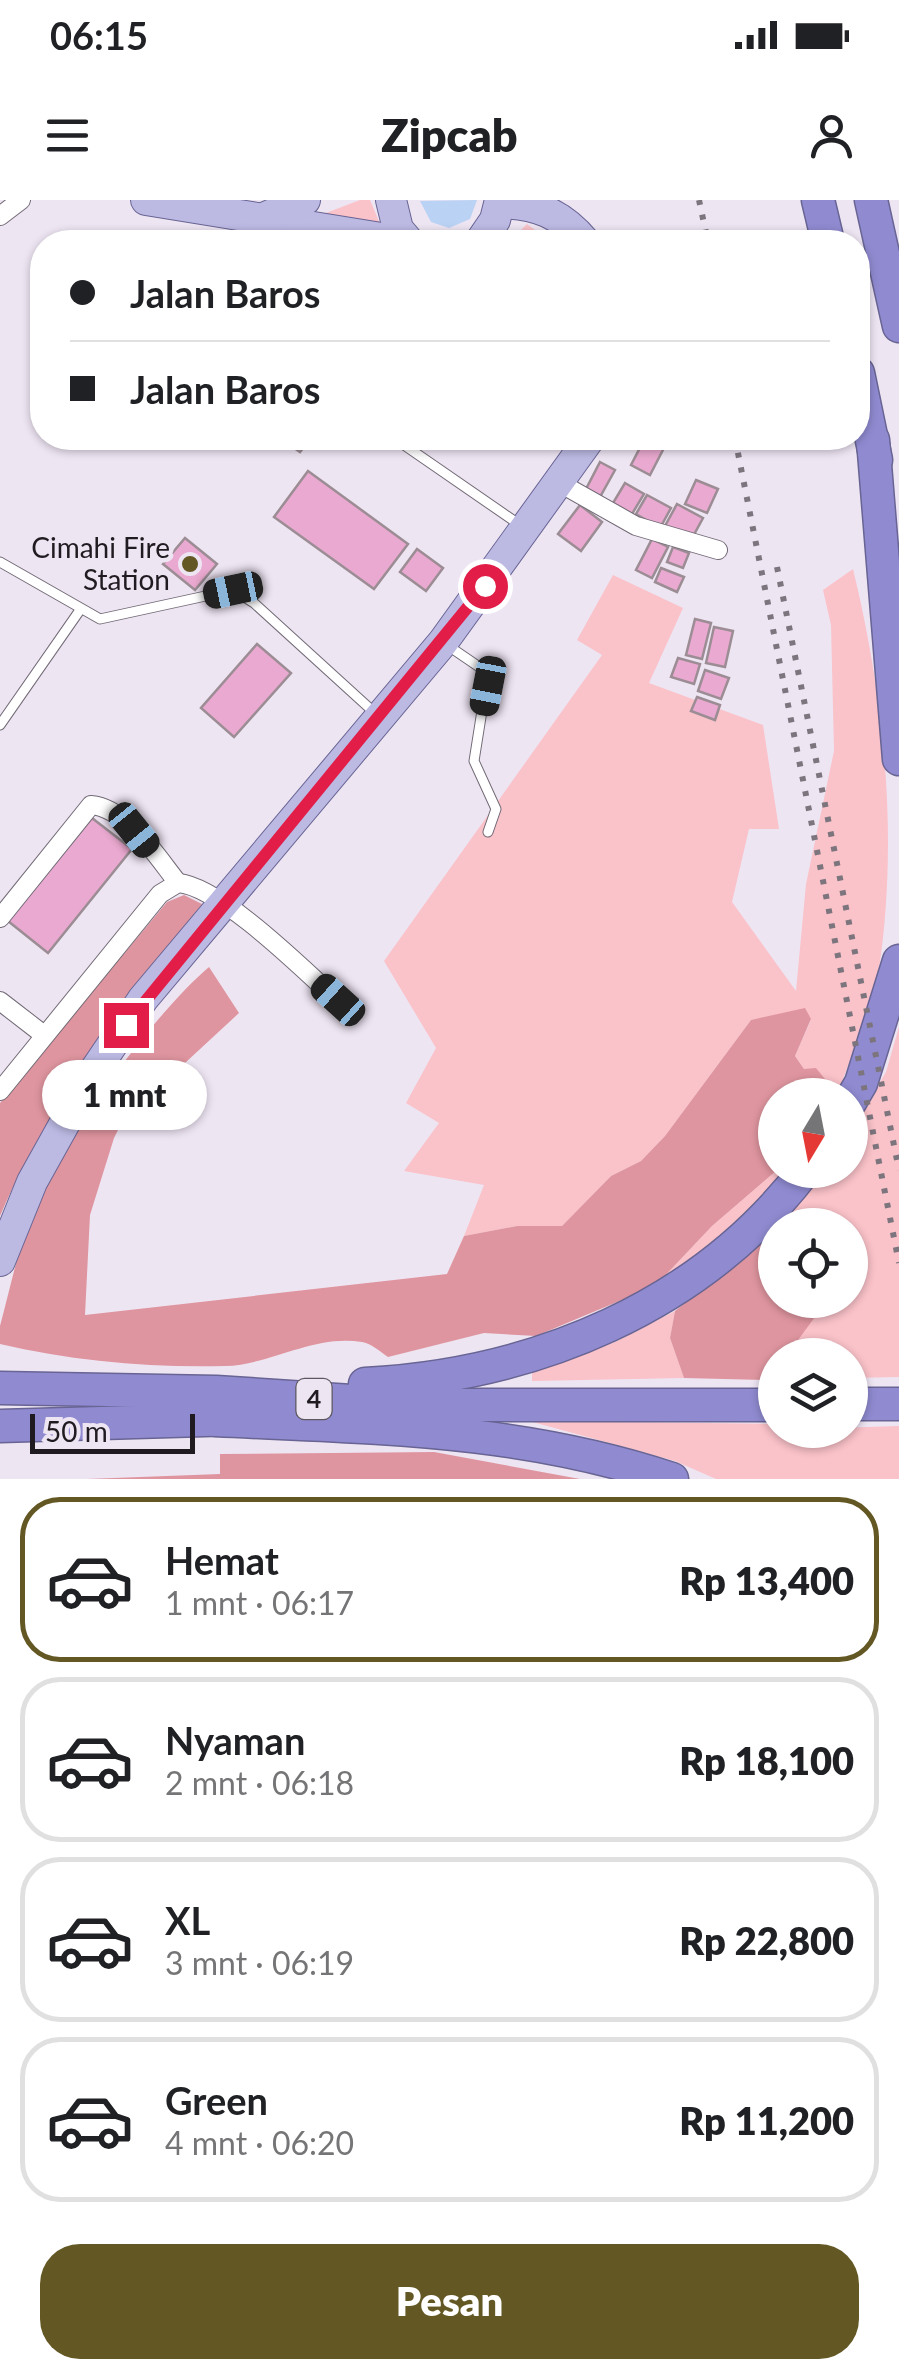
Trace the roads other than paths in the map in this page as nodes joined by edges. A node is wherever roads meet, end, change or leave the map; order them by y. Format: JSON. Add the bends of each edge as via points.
{"nodes":[{"id":1,"x":21,"y":200,"type":"edge"},
{"id":2,"x":146,"y":200,"type":"edge"},
{"id":3,"x":392,"y":200,"type":"edge"},
{"id":4,"x":580,"y":200,"type":"edge"},
{"id":5,"x":818,"y":200,"type":"edge"},
{"id":6,"x":871,"y":200,"type":"edge"},
{"id":7,"x":299,"y":201,"type":"edge"},
{"id":8,"x":501,"y":201,"type":"edge"},
{"id":9,"x":0,"y":216,"type":"edge"},
{"id":10,"x":261,"y":218,"type":"junction"},
{"id":11,"x":334,"y":230,"type":"edge"},
{"id":12,"x":399,"y":230,"type":"edge"},
{"id":13,"x":490,"y":230,"type":"edge"},
{"id":14,"x":571,"y":230,"type":"edge"},
{"id":15,"x":581,"y":230,"type":"edge"},
{"id":16,"x":825,"y":230,"type":"edge"},
{"id":17,"x":899,"y":326,"type":"edge"},
{"id":18,"x":870,"y":427,"type":"edge"},
{"id":19,"x":873,"y":440,"type":"junction"},
{"id":20,"x":412,"y":450,"type":"edge"},
{"id":21,"x":581,"y":450,"type":"edge"},
{"id":22,"x":558,"y":482,"type":"junction"},
{"id":23,"x":527,"y":529,"type":"junction"},
{"id":24,"x":718,"y":550,"type":"dead end"},
{"id":25,"x":0,"y":562,"type":"edge"},
{"id":26,"x":899,"y":582,"type":"edge"},
{"id":27,"x":80,"y":610,"type":"junction"},
{"id":28,"x":443,"y":642,"type":"junction"},
{"id":29,"x":380,"y":718,"type":"junction"},
{"id":30,"x":0,"y":726,"type":"edge"},
{"id":31,"x":899,"y":758,"type":"edge"},
{"id":32,"x":488,"y":832,"type":"dead end"},
{"id":33,"x":178,"y":882,"type":"junction"},
{"id":34,"x":221,"y":903,"type":"junction"},
{"id":35,"x":0,"y":918,"type":"edge"},
{"id":36,"x":899,"y":961,"type":"edge"},
{"id":37,"x":338,"y":1000,"type":"dead end"},
{"id":38,"x":0,"y":1001,"type":"edge"},
{"id":39,"x":44,"y":1035,"type":"junction"},
{"id":40,"x":863,"y":1078,"type":"edge"},
{"id":41,"x":0,"y":1091,"type":"edge"},
{"id":42,"x":789,"y":1188,"type":"edge"},
{"id":43,"x":0,"y":1262,"type":"edge"},
{"id":44,"x":0,"y":1388,"type":"edge"},
{"id":45,"x":758,"y":1404,"type":"edge"},
{"id":46,"x":868,"y":1404,"type":"edge"},
{"id":47,"x":899,"y":1404,"type":"edge"},
{"id":48,"x":216,"y":1406,"type":"junction"},
{"id":49,"x":0,"y":1426,"type":"edge"},
{"id":50,"x":672,"y":1479,"type":"edge"}],
"edges":[{"from":1,"to":9,"type":"street"},
{"from":2,"to":10,"type":"main road"},
{"from":3,"to":12,"type":"main road"},
{"from":4,"to":15,"type":"main road"},
{"from":5,"to":16,"type":"highway"},
{"from":6,"to":17,"type":"highway"},
{"from":7,"to":10,"type":"main road"},
{"from":8,"to":13,"type":"main road"},
{"from":8,"to":14,"type":"main road","via":[[550,212]]},
{"from":10,"to":11,"type":"main road"},
{"from":18,"to":19,"type":"highway"},
{"from":19,"to":26,"type":"highway"},
{"from":19,"to":31,"type":"highway"},
{"from":20,"to":23,"type":"lane"},
{"from":21,"to":22,"type":"main road"},
{"from":22,"to":23,"type":"main road"},
{"from":22,"to":24,"type":"street","via":[[636,526]]},
{"from":23,"to":28,"type":"main road"},
{"from":25,"to":27,"type":"lane"},
{"from":27,"to":29,"type":"lane","via":[[100,619],[233,590]]},
{"from":27,"to":30,"type":"lane"},
{"from":28,"to":29,"type":"main road"},
{"from":28,"to":32,"type":"lane","via":[[488,673],[474,761],[496,809]]},
{"from":29,"to":34,"type":"main road"},
{"from":33,"to":34,"type":"street"},
{"from":33,"to":35,"type":"street","via":[[134,830],[91,806]]},
{"from":33,"to":39,"type":"street","via":[[160,894]]},
{"from":34,"to":37,"type":"street"},
{"from":34,"to":43,"type":"main road","via":[[91,1076],[32,1182]]},
{"from":36,"to":40,"type":"highway"},
{"from":38,"to":39,"type":"street"},
{"from":39,"to":41,"type":"street"},
{"from":42,"to":48,"type":"highway","via":[[746,1237],[709,1266],[615,1324],[556,1350],[417,1381]]},
{"from":44,"to":48,"type":"highway","number":"4"},
{"from":45,"to":48,"type":"highway","number":"4"},
{"from":46,"to":47,"type":"highway"},
{"from":48,"to":49,"type":"highway","number":"4"},
{"from":48,"to":50,"type":"highway","via":[[471,1432],[602,1456]]}]}
